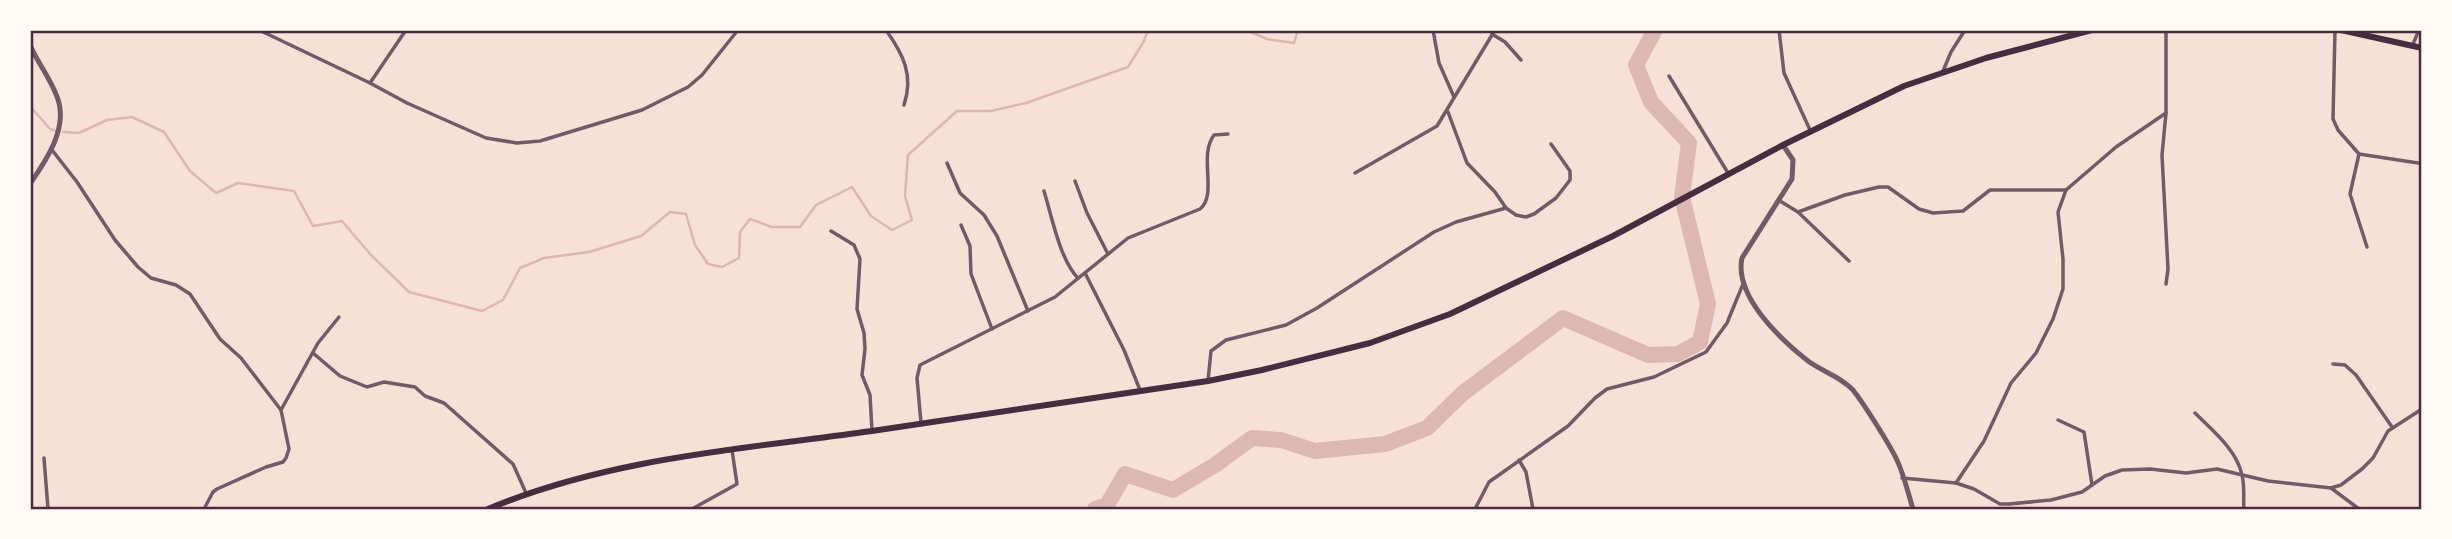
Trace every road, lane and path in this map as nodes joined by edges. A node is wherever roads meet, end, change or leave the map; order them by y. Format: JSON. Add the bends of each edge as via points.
{"nodes":[{"id":1,"x":259,"y":30,"type":"edge"},
{"id":2,"x":406,"y":30,"type":"edge"},
{"id":3,"x":738,"y":30,"type":"edge"},
{"id":4,"x":886,"y":30,"type":"edge"},
{"id":5,"x":1433,"y":30,"type":"edge"},
{"id":6,"x":1779,"y":30,"type":"edge"},
{"id":7,"x":1965,"y":30,"type":"edge"},
{"id":8,"x":2092,"y":30,"type":"edge"},
{"id":9,"x":2166,"y":30,"type":"edge"},
{"id":10,"x":2338,"y":30,"type":"edge"},
{"id":11,"x":2419,"y":30,"type":"edge"},
{"id":12,"x":1493,"y":32,"type":"edge"},
{"id":13,"x":2413,"y":44,"type":"junction"},
{"id":14,"x":30,"y":45,"type":"edge"},
{"id":15,"x":2422,"y":48,"type":"edge"},
{"id":16,"x":1521,"y":60,"type":"dead end"},
{"id":17,"x":1943,"y":71,"type":"junction"},
{"id":18,"x":1669,"y":76,"type":"dead end"},
{"id":19,"x":370,"y":83,"type":"junction"},
{"id":20,"x":1454,"y":97,"type":"junction"},
{"id":21,"x":904,"y":105,"type":"dead end"},
{"id":22,"x":1448,"y":111,"type":"junction"},
{"id":23,"x":2166,"y":113,"type":"junction"},
{"id":24,"x":1811,"y":131,"type":"junction"},
{"id":25,"x":1228,"y":134,"type":"dead end"},
{"id":26,"x":1551,"y":144,"type":"dead end"},
{"id":27,"x":1783,"y":145,"type":"junction"},
{"id":28,"x":51,"y":150,"type":"junction"},
{"id":29,"x":2359,"y":154,"type":"junction"},
{"id":30,"x":947,"y":163,"type":"dead end"},
{"id":31,"x":2418,"y":163,"type":"dead end"},
{"id":32,"x":1354,"y":173,"type":"dead end"},
{"id":33,"x":1728,"y":173,"type":"junction"},
{"id":34,"x":1075,"y":181,"type":"dead end"},
{"id":35,"x":30,"y":184,"type":"edge"},
{"id":36,"x":2066,"y":190,"type":"junction"},
{"id":37,"x":1044,"y":191,"type":"dead end"},
{"id":38,"x":1780,"y":201,"type":"junction"},
{"id":39,"x":1506,"y":208,"type":"junction"},
{"id":40,"x":1798,"y":212,"type":"junction"},
{"id":41,"x":961,"y":225,"type":"dead end"},
{"id":42,"x":831,"y":232,"type":"dead end"},
{"id":43,"x":2367,"y":247,"type":"dead end"},
{"id":44,"x":1108,"y":254,"type":"junction"},
{"id":45,"x":1849,"y":261,"type":"dead end"},
{"id":46,"x":1085,"y":273,"type":"junction"},
{"id":47,"x":1078,"y":278,"type":"junction"},
{"id":48,"x":1742,"y":284,"type":"junction"},
{"id":49,"x":2166,"y":284,"type":"dead end"},
{"id":50,"x":1028,"y":311,"type":"junction"},
{"id":51,"x":339,"y":317,"type":"dead end"},
{"id":52,"x":992,"y":330,"type":"junction"},
{"id":53,"x":313,"y":353,"type":"junction"},
{"id":54,"x":2333,"y":364,"type":"dead end"},
{"id":55,"x":1208,"y":381,"type":"junction"},
{"id":56,"x":1140,"y":390,"type":"junction"},
{"id":57,"x":2422,"y":409,"type":"edge"},
{"id":58,"x":281,"y":410,"type":"junction"},
{"id":59,"x":2195,"y":412,"type":"dead end"},
{"id":60,"x":2058,"y":420,"type":"dead end"},
{"id":61,"x":921,"y":423,"type":"junction"},
{"id":62,"x":2392,"y":427,"type":"junction"},
{"id":63,"x":872,"y":431,"type":"junction"},
{"id":64,"x":732,"y":450,"type":"junction"},
{"id":65,"x":44,"y":458,"type":"dead end"},
{"id":66,"x":1519,"y":460,"type":"junction"},
{"id":67,"x":2242,"y":476,"type":"junction"},
{"id":68,"x":1902,"y":478,"type":"junction"},
{"id":69,"x":1956,"y":483,"type":"junction"},
{"id":70,"x":2092,"y":485,"type":"junction"},
{"id":71,"x":2331,"y":488,"type":"junction"},
{"id":72,"x":526,"y":493,"type":"junction"},
{"id":73,"x":48,"y":509,"type":"edge"},
{"id":74,"x":204,"y":509,"type":"edge"},
{"id":75,"x":488,"y":509,"type":"edge"},
{"id":76,"x":692,"y":509,"type":"edge"},
{"id":77,"x":1475,"y":509,"type":"edge"},
{"id":78,"x":1532,"y":509,"type":"edge"},
{"id":79,"x":1913,"y":509,"type":"edge"},
{"id":80,"x":2244,"y":509,"type":"edge"},
{"id":81,"x":2359,"y":509,"type":"edge"}],
"edges":[{"from":1,"to":19,"type":"street"},
{"from":2,"to":19,"type":"street"},
{"from":3,"to":19,"type":"street","via":[[688,87],[642,110],[540,141],[486,138]]},
{"from":4,"to":21,"type":"street","via":[[905,59],[909,90]]},
{"from":5,"to":20,"type":"street","via":[[1439,63]]},
{"from":6,"to":24,"type":"street","via":[[1784,73]]},
{"from":7,"to":17,"type":"street"},
{"from":8,"to":17,"type":"highway"},
{"from":9,"to":23,"type":"street"},
{"from":10,"to":13,"type":"highway"},
{"from":10,"to":29,"type":"street","via":[[2333,119]]},
{"from":11,"to":13,"type":"street"},
{"from":12,"to":16,"type":"street"},
{"from":12,"to":20,"type":"street"},
{"from":13,"to":15,"type":"highway"},
{"from":14,"to":28,"type":"street","via":[[59,102],[60,123]]},
{"from":17,"to":24,"type":"highway"},
{"from":18,"to":33,"type":"street"},
{"from":20,"to":22,"type":"street"},
{"from":22,"to":32,"type":"street","via":[[1425,134]]},
{"from":22,"to":39,"type":"street","via":[[1467,163]]},
{"from":23,"to":36,"type":"street","via":[[2116,147]]},
{"from":23,"to":49,"type":"street","via":[[2162,155]]},
{"from":24,"to":27,"type":"highway"},
{"from":25,"to":44,"type":"street","via":[[1214,135],[1206,147],[1204,205],[1128,238]]},
{"from":26,"to":39,"type":"street","via":[[1568,167],[1570,180],[1534,214],[1516,215]]},
{"from":27,"to":33,"type":"highway"},
{"from":27,"to":38,"type":"street","via":[[1793,160],[1792,179]]},
{"from":28,"to":35,"type":"street"},
{"from":28,"to":58,"type":"street","via":[[138,267],[150,278],[190,294],[220,339],[242,358]]},
{"from":29,"to":31,"type":"street"},
{"from":29,"to":43,"type":"street","via":[[2350,194]]},
{"from":30,"to":50,"type":"street","via":[[960,193],[984,215],[997,236]]},
{"from":33,"to":55,"type":"highway","via":[[1613,236],[1450,314],[1370,343]]},
{"from":34,"to":44,"type":"street"},
{"from":36,"to":40,"type":"street","via":[[1990,190],[1963,211],[1933,213],[1919,209],[1888,187],[1879,187]]},
{"from":36,"to":69,"type":"street","via":[[2058,212],[2063,289],[2053,319],[2036,353],[2011,383],[1984,441]]},
{"from":37,"to":47,"type":"street","via":[[1070,270]]},
{"from":38,"to":40,"type":"street"},
{"from":38,"to":48,"type":"street","via":[[1742,258]]},
{"from":39,"to":55,"type":"street","via":[[1434,232],[1286,325],[1226,340],[1212,351]]},
{"from":40,"to":45,"type":"street"},
{"from":41,"to":52,"type":"street","via":[[970,246],[971,274]]},
{"from":42,"to":63,"type":"street","via":[[854,245],[860,259],[857,309],[864,333],[862,375],[870,395]]},
{"from":44,"to":46,"type":"street"},
{"from":46,"to":47,"type":"street"},
{"from":46,"to":56,"type":"street"},
{"from":47,"to":50,"type":"street"},
{"from":48,"to":66,"type":"street","via":[[1727,323],[1706,352],[1654,377],[1607,389],[1568,426]]},
{"from":48,"to":68,"type":"street","via":[[1768,324],[1853,391],[1897,460]]},
{"from":50,"to":52,"type":"street"},
{"from":51,"to":53,"type":"street"},
{"from":52,"to":61,"type":"street","via":[[919,365]]},
{"from":53,"to":58,"type":"street"},
{"from":53,"to":72,"type":"street","via":[[340,376],[367,387],[382,382],[415,387],[444,403],[513,464]]},
{"from":54,"to":62,"type":"street","via":[[2345,365],[2356,375]]},
{"from":55,"to":56,"type":"highway"},
{"from":56,"to":61,"type":"highway"},
{"from":57,"to":62,"type":"street"},
{"from":58,"to":74,"type":"street","via":[[289,449],[283,462],[218,489]]},
{"from":59,"to":67,"type":"street","via":[[2226,445]]},
{"from":60,"to":70,"type":"street","via":[[2084,432]]},
{"from":61,"to":63,"type":"highway"},
{"from":62,"to":71,"type":"street","via":[[2362,469]]},
{"from":63,"to":64,"type":"highway"},
{"from":64,"to":72,"type":"highway","via":[[579,477]]},
{"from":64,"to":76,"type":"street","via":[[737,484]]},
{"from":65,"to":73,"type":"street"},
{"from":66,"to":77,"type":"street","via":[[1489,482]]},
{"from":66,"to":78,"type":"street","via":[[1526,472]]},
{"from":67,"to":70,"type":"street","via":[[2209,469],[2186,473],[2150,468],[2122,470]]},
{"from":67,"to":71,"type":"street"},
{"from":67,"to":80,"type":"street"},
{"from":68,"to":69,"type":"street"},
{"from":68,"to":79,"type":"street"},
{"from":69,"to":70,"type":"street","via":[[2000,504],[2052,500]]},
{"from":71,"to":81,"type":"street"},
{"from":72,"to":75,"type":"highway"}]}
